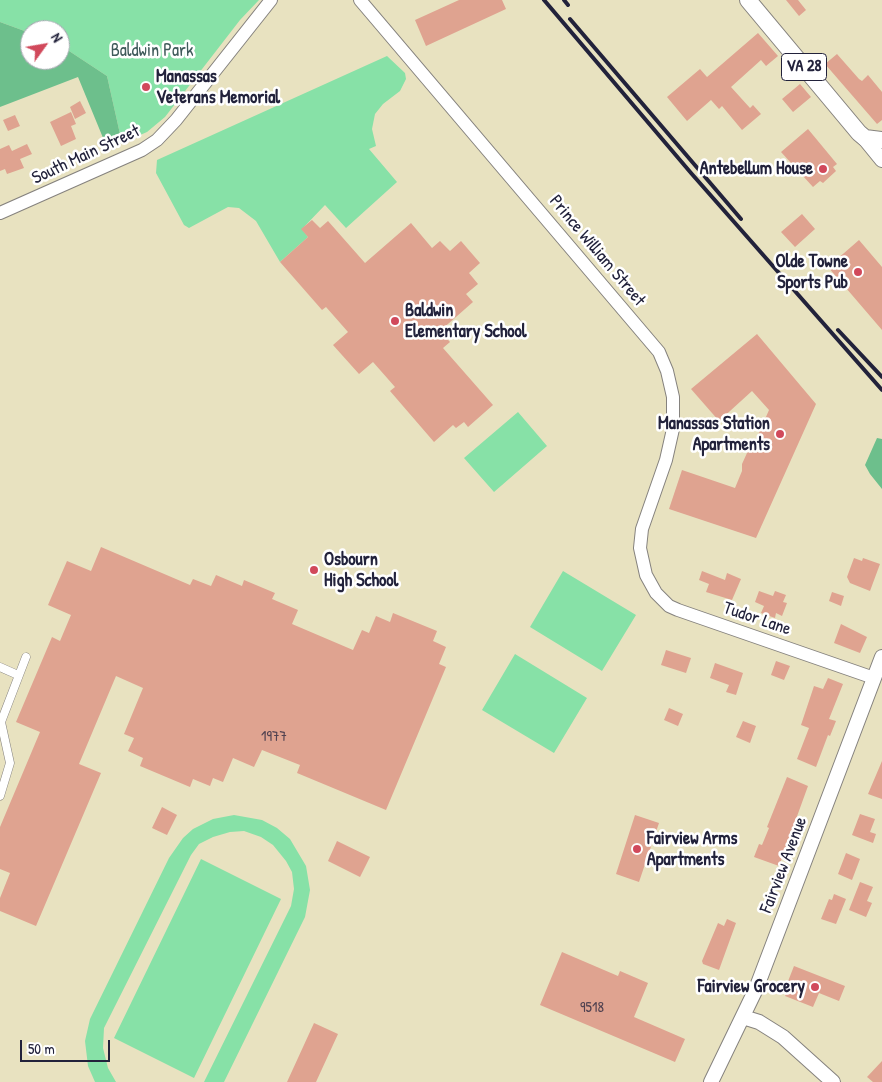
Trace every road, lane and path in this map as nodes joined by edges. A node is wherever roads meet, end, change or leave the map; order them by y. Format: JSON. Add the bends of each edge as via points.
{"nodes":[{"id":1,"x":271,"y":0,"type":"edge"},
{"id":2,"x":360,"y":0,"type":"edge"},
{"id":3,"x":748,"y":0,"type":"edge"},
{"id":4,"x":859,"y":133,"type":"junction"},
{"id":5,"x":882,"y":140,"type":"edge"},
{"id":6,"x":882,"y":160,"type":"edge"},
{"id":7,"x":0,"y":213,"type":"edge"},
{"id":8,"x":645,"y":572,"type":"joint"},
{"id":9,"x":26,"y":657,"type":"dead end"},
{"id":10,"x":882,"y":658,"type":"edge"},
{"id":11,"x":0,"y":667,"type":"edge"},
{"id":12,"x":18,"y":675,"type":"junction"},
{"id":13,"x":874,"y":678,"type":"junction"},
{"id":14,"x":0,"y":796,"type":"edge"},
{"id":15,"x":743,"y":1016,"type":"junction"},
{"id":16,"x":711,"y":1082,"type":"edge"},
{"id":17,"x":833,"y":1082,"type":"edge"}],
"edges":[{"from":1,"to":7,"type":"street","name":"South Main Street","via":[[157,140],[142,150]]},
{"from":2,"to":8,"type":"street","name":"Prince William Street","via":[[659,352],[673,397],[674,422],[666,460],[640,538]]},
{"from":3,"to":4,"type":"highway","number":"VA 28"},
{"from":4,"to":5,"type":"highway","via":[[872,140]]},
{"from":4,"to":6,"type":"main road"},
{"from":8,"to":13,"type":"street","name":"Tudor Lane","via":[[656,593],[673,608]]},
{"from":9,"to":12,"type":"street"},
{"from":10,"to":13,"type":"main road","name":"Fairview Avenue"},
{"from":11,"to":12,"type":"street"},
{"from":12,"to":14,"type":"street","via":[[1,722],[10,763]]},
{"from":13,"to":15,"type":"main road","name":"Fairview Avenue"},
{"from":15,"to":16,"type":"main road","name":"Fairview Avenue"},
{"from":15,"to":17,"type":"main road","via":[[783,1037]]}]}
